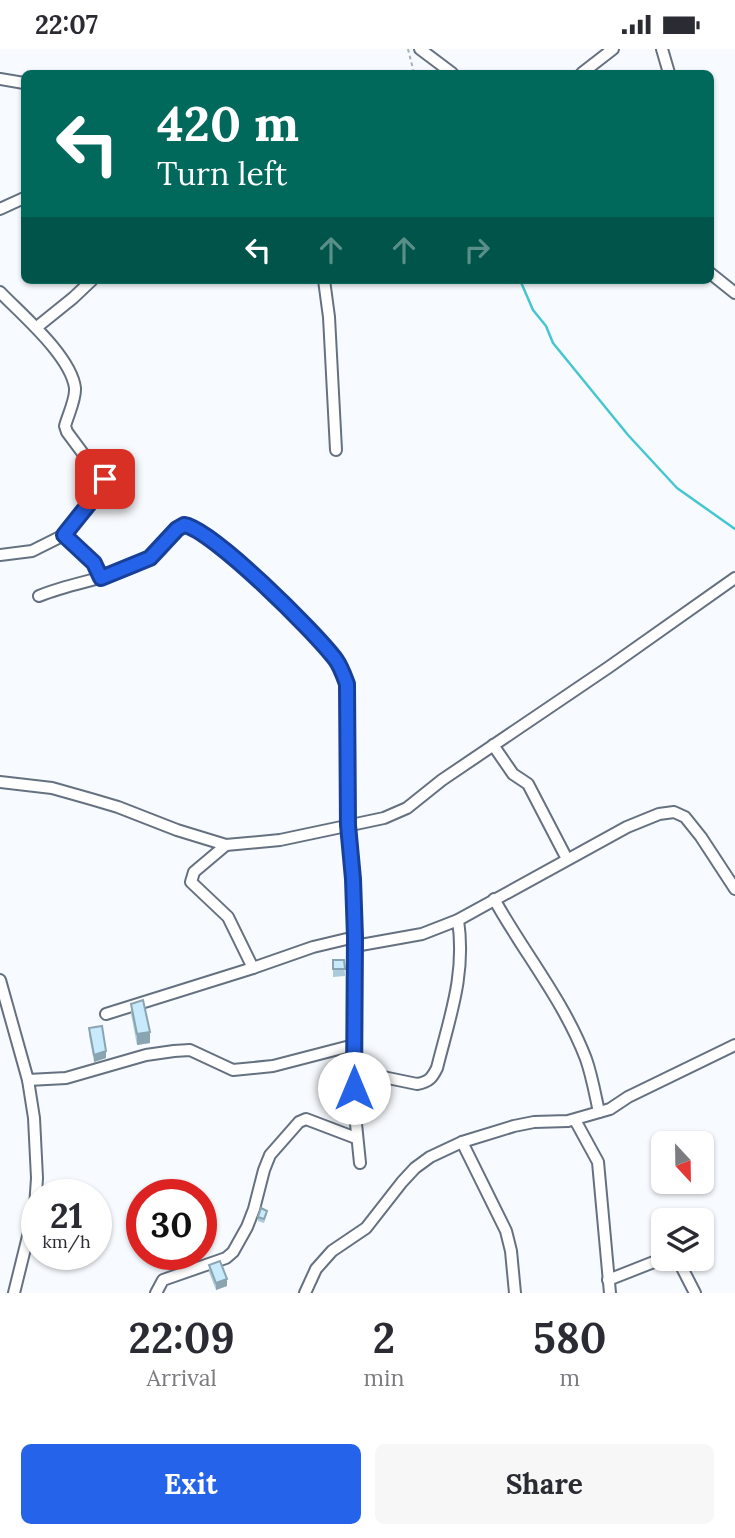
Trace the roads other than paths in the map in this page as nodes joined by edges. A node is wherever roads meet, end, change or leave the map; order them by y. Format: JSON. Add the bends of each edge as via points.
{"nodes":[{"id":1,"x":420,"y":49,"type":"edge"},
{"id":2,"x":612,"y":49,"type":"edge"},
{"id":3,"x":662,"y":49,"type":"edge"},
{"id":4,"x":448,"y":70,"type":"edge"},
{"id":5,"x":586,"y":70,"type":"edge"},
{"id":6,"x":668,"y":70,"type":"edge"},
{"id":7,"x":0,"y":79,"type":"edge"},
{"id":8,"x":21,"y":82,"type":"edge"},
{"id":9,"x":21,"y":199,"type":"edge"},
{"id":10,"x":0,"y":209,"type":"edge"},
{"id":11,"x":714,"y":276,"type":"edge"},
{"id":12,"x":88,"y":284,"type":"edge"},
{"id":13,"x":325,"y":284,"type":"edge"},
{"id":14,"x":0,"y":292,"type":"edge"},
{"id":15,"x":735,"y":293,"type":"edge"},
{"id":16,"x":37,"y":327,"type":"junction"},
{"id":17,"x":336,"y":450,"type":"dead end"},
{"id":18,"x":64,"y":535,"type":"junction"},
{"id":19,"x":0,"y":555,"type":"edge"},
{"id":20,"x":101,"y":578,"type":"junction"},
{"id":21,"x":735,"y":578,"type":"edge"},
{"id":22,"x":40,"y":596,"type":"dead end"},
{"id":23,"x":493,"y":745,"type":"junction"},
{"id":24,"x":0,"y":782,"type":"edge"},
{"id":25,"x":348,"y":825,"type":"junction"},
{"id":26,"x":226,"y":845,"type":"junction"},
{"id":27,"x":567,"y":859,"type":"junction"},
{"id":28,"x":735,"y":889,"type":"edge"},
{"id":29,"x":494,"y":899,"type":"junction"},
{"id":30,"x":458,"y":920,"type":"junction"},
{"id":31,"x":355,"y":942,"type":"junction"},
{"id":32,"x":253,"y":968,"type":"junction"},
{"id":33,"x":0,"y":980,"type":"edge"},
{"id":34,"x":106,"y":1014,"type":"dead end"},
{"id":35,"x":354,"y":1045,"type":"junction"},
{"id":36,"x":735,"y":1045,"type":"edge"},
{"id":37,"x":354,"y":1071,"type":"junction"},
{"id":38,"x":28,"y":1080,"type":"junction"},
{"id":39,"x":599,"y":1112,"type":"junction"},
{"id":40,"x":575,"y":1120,"type":"junction"},
{"id":41,"x":356,"y":1138,"type":"junction"},
{"id":42,"x":462,"y":1142,"type":"junction"},
{"id":43,"x":360,"y":1163,"type":"dead end"},
{"id":44,"x":651,"y":1263,"type":"edge"},
{"id":45,"x":684,"y":1271,"type":"edge"},
{"id":46,"x":608,"y":1280,"type":"junction"},
{"id":47,"x":14,"y":1293,"type":"edge"},
{"id":48,"x":156,"y":1293,"type":"edge"},
{"id":49,"x":305,"y":1293,"type":"edge"},
{"id":50,"x":515,"y":1293,"type":"edge"},
{"id":51,"x":610,"y":1293,"type":"edge"},
{"id":52,"x":695,"y":1293,"type":"edge"}],
"edges":[{"from":1,"to":4,"type":"street"},
{"from":2,"to":5,"type":"street"},
{"from":3,"to":6,"type":"street"},
{"from":7,"to":8,"type":"street"},
{"from":9,"to":10,"type":"street"},
{"from":11,"to":15,"type":"street"},
{"from":12,"to":16,"type":"street"},
{"from":13,"to":17,"type":"street"},
{"from":14,"to":16,"type":"street"},
{"from":16,"to":18,"type":"street","via":[[71,374],[75,390],[66,432],[105,483]]},
{"from":18,"to":19,"type":"street","via":[[32,551]]},
{"from":18,"to":20,"type":"street","via":[[94,563]]},
{"from":20,"to":22,"type":"street"},
{"from":20,"to":25,"type":"street","via":[[150,558],[184,525],[206,535],[275,595],[344,673]]},
{"from":21,"to":23,"type":"street"},
{"from":23,"to":25,"type":"street","via":[[400,813]]},
{"from":23,"to":27,"type":"street","via":[[513,774],[528,784]]},
{"from":24,"to":26,"type":"street","via":[[52,788]]},
{"from":25,"to":26,"type":"street","via":[[280,840]]},
{"from":25,"to":31,"type":"street"},
{"from":26,"to":32,"type":"street","via":[[194,872],[191,882],[234,925]]},
{"from":27,"to":28,"type":"street","via":[[627,827],[674,812],[685,817],[701,837]]},
{"from":27,"to":29,"type":"street"},
{"from":29,"to":30,"type":"street"},
{"from":29,"to":39,"type":"street","via":[[566,1015],[586,1059]]},
{"from":30,"to":31,"type":"street","via":[[422,933]]},
{"from":30,"to":37,"type":"street","via":[[461,973],[431,1078],[417,1084]]},
{"from":31,"to":32,"type":"street","via":[[313,947]]},
{"from":31,"to":35,"type":"street"},
{"from":32,"to":34,"type":"street"},
{"from":33,"to":38,"type":"street"},
{"from":35,"to":37,"type":"street"},
{"from":35,"to":38,"type":"street","via":[[273,1066],[233,1070],[190,1050],[174,1051],[66,1077]]},
{"from":36,"to":39,"type":"street"},
{"from":37,"to":41,"type":"street"},
{"from":38,"to":47,"type":"street","via":[[34,1118],[36,1208]]},
{"from":39,"to":40,"type":"street"},
{"from":40,"to":42,"type":"street","via":[[534,1122]]},
{"from":40,"to":46,"type":"street","via":[[598,1162]]},
{"from":41,"to":43,"type":"street"},
{"from":41,"to":48,"type":"street","via":[[306,1119],[299,1122],[268,1160],[254,1209],[233,1252],[163,1280]]},
{"from":42,"to":49,"type":"street","via":[[415,1168],[366,1228],[332,1251],[316,1269]]},
{"from":42,"to":50,"type":"street","via":[[506,1231]]},
{"from":44,"to":46,"type":"street"},
{"from":45,"to":52,"type":"street"},
{"from":46,"to":51,"type":"street"}]}
